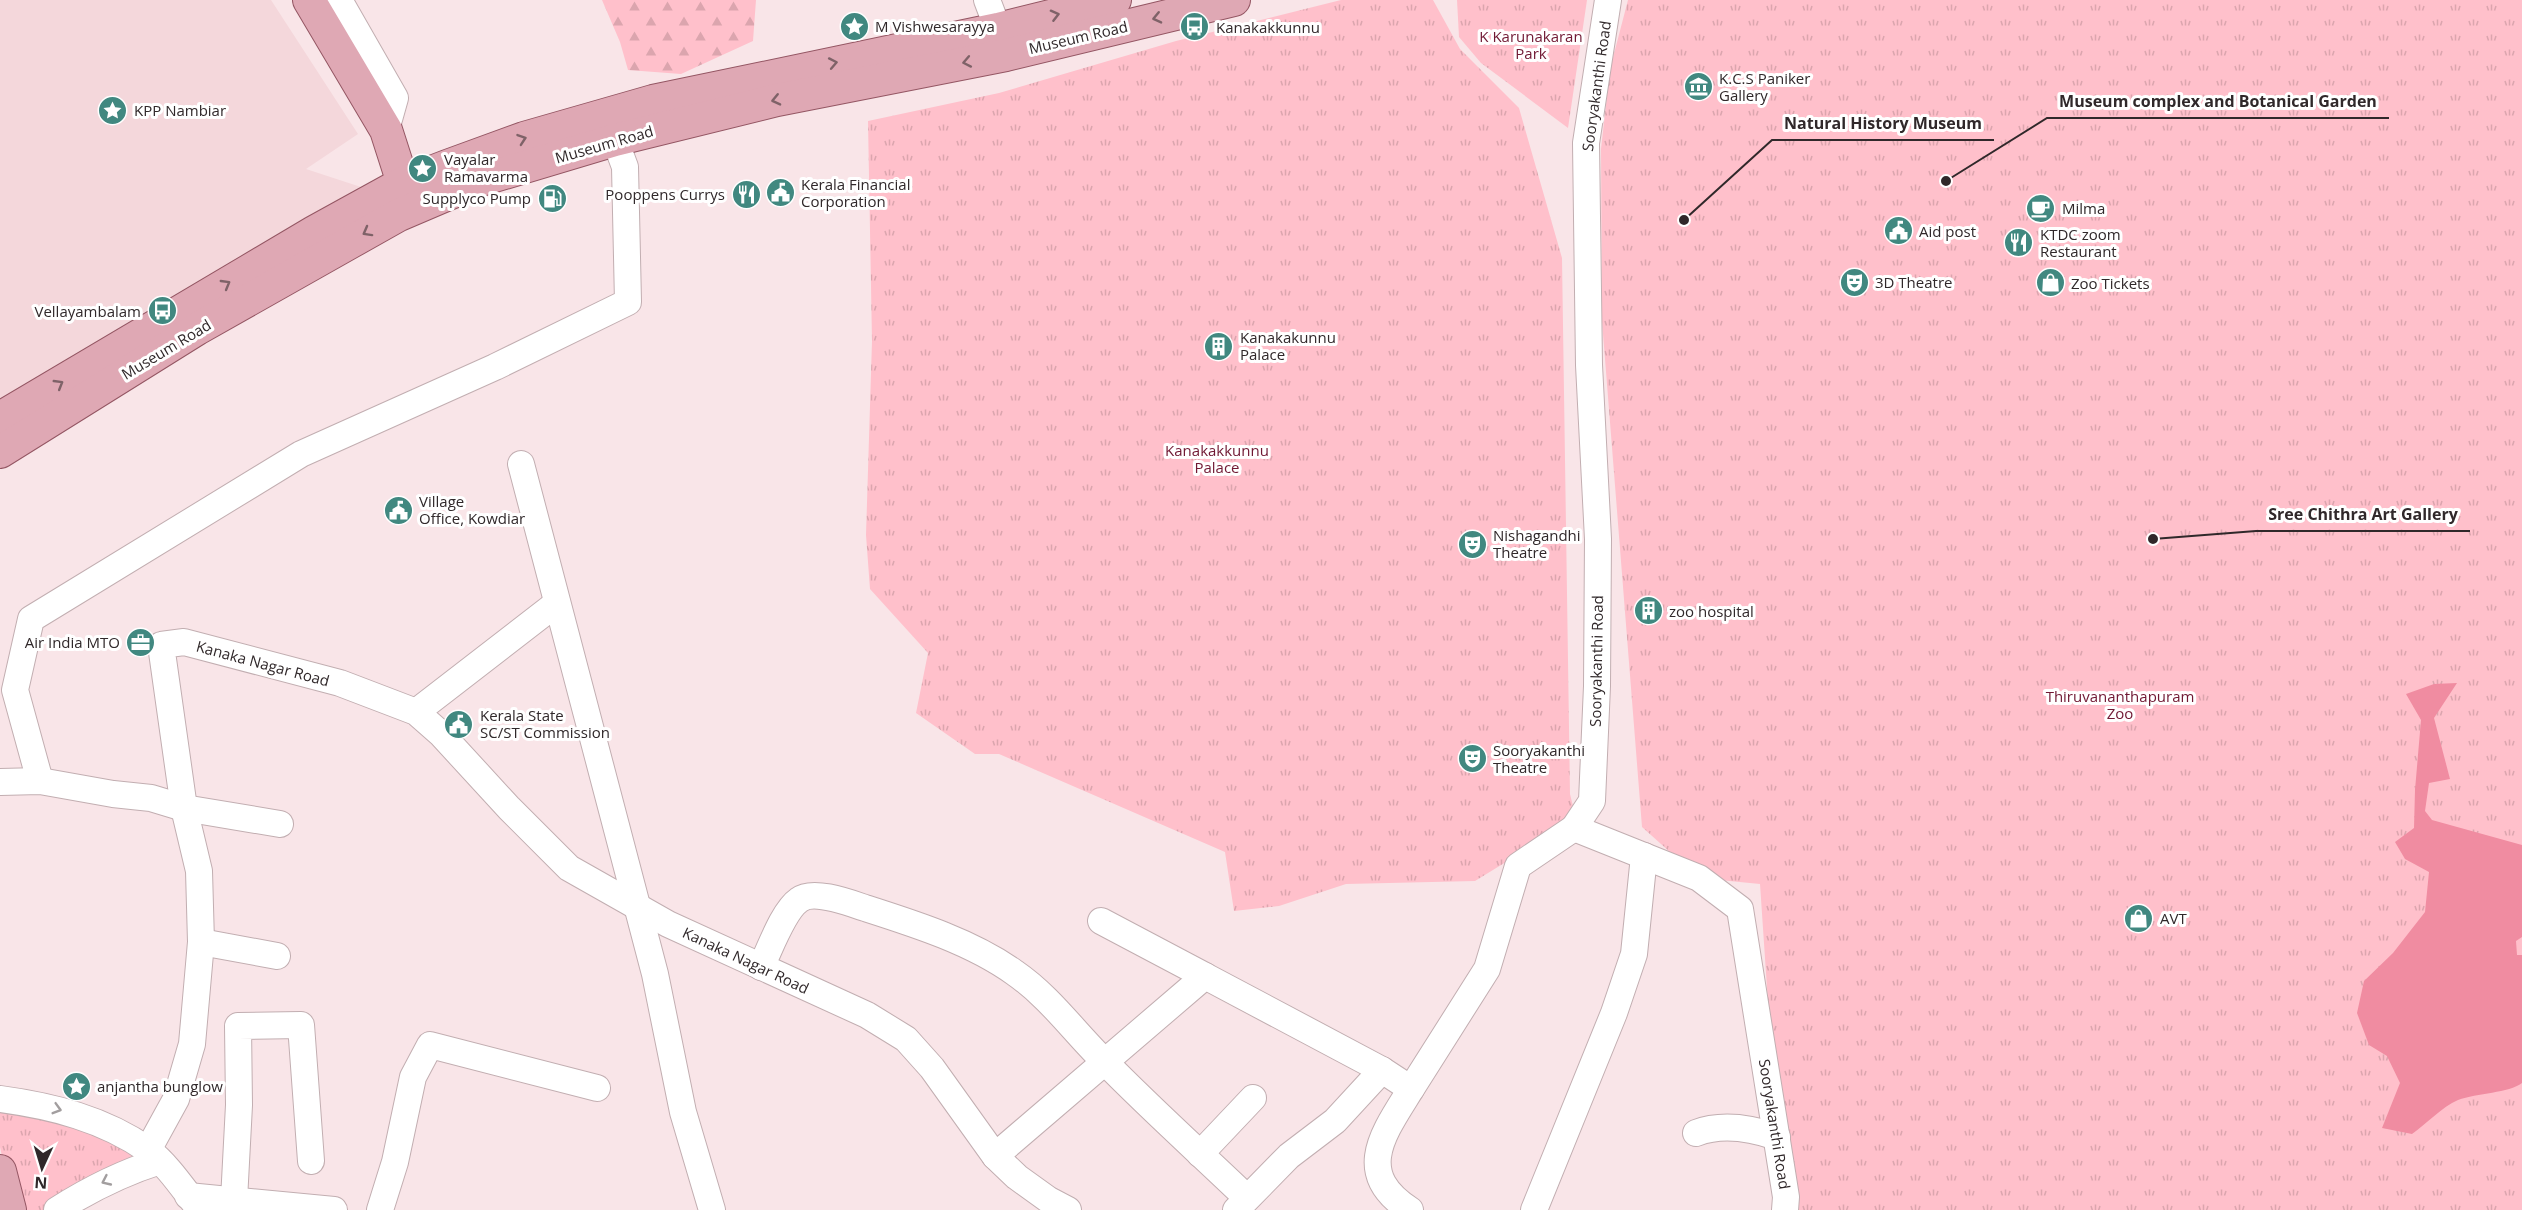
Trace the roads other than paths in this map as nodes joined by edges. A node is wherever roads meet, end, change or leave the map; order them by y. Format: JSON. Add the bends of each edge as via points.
{"nodes":[{"id":1,"x":309,"y":0,"type":"edge"},
{"id":2,"x":339,"y":0,"type":"edge"},
{"id":3,"x":987,"y":0,"type":"edge"},
{"id":4,"x":1114,"y":0,"type":"edge"},
{"id":5,"x":1234,"y":0,"type":"edge"},
{"id":6,"x":1608,"y":0,"type":"edge"},
{"id":7,"x":998,"y":29,"type":"junction"},
{"id":8,"x":386,"y":130,"type":"junction"},
{"id":9,"x":615,"y":140,"type":"junction"},
{"id":10,"x":447,"y":166,"type":"junction"},
{"id":11,"x":411,"y":194,"type":"junction"},
{"id":12,"x":12,"y":421,"type":"edge"},
{"id":13,"x":0,"y":452,"type":"edge"},
{"id":14,"x":520,"y":464,"type":"dead end"},
{"id":15,"x":557,"y":603,"type":"junction"},
{"id":16,"x":416,"y":712,"type":"junction"},
{"id":17,"x":0,"y":782,"type":"edge"},
{"id":18,"x":40,"y":782,"type":"junction"},
{"id":19,"x":184,"y":807,"type":"junction"},
{"id":20,"x":280,"y":824,"type":"dead end"},
{"id":21,"x":1574,"y":828,"type":"junction"},
{"id":22,"x":1644,"y":856,"type":"junction"},
{"id":23,"x":638,"y":907,"type":"junction"},
{"id":24,"x":1101,"y":921,"type":"dead end"},
{"id":25,"x":201,"y":942,"type":"junction"},
{"id":26,"x":277,"y":956,"type":"dead end"},
{"id":27,"x":761,"y":967,"type":"junction"},
{"id":28,"x":1205,"y":976,"type":"junction"},
{"id":29,"x":1105,"y":1062,"type":"junction"},
{"id":30,"x":1382,"y":1070,"type":"junction"},
{"id":31,"x":597,"y":1088,"type":"dead end"},
{"id":32,"x":1411,"y":1089,"type":"junction"},
{"id":33,"x":1253,"y":1098,"type":"dead end"},
{"id":34,"x":0,"y":1099,"type":"edge"},
{"id":35,"x":1696,"y":1133,"type":"dead end"},
{"id":36,"x":1777,"y":1137,"type":"junction"},
{"id":37,"x":1200,"y":1154,"type":"junction"},
{"id":38,"x":154,"y":1156,"type":"junction"},
{"id":39,"x":994,"y":1156,"type":"junction"},
{"id":40,"x":311,"y":1161,"type":"dead end"},
{"id":41,"x":0,"y":1172,"type":"edge"},
{"id":42,"x":234,"y":1200,"type":"junction"},
{"id":43,"x":194,"y":1203,"type":"edge"},
{"id":44,"x":1241,"y":1204,"type":"edge"},
{"id":45,"x":10,"y":1210,"type":"edge"},
{"id":46,"x":57,"y":1210,"type":"edge"},
{"id":47,"x":334,"y":1210,"type":"edge"},
{"id":48,"x":380,"y":1210,"type":"edge"},
{"id":49,"x":712,"y":1210,"type":"edge"},
{"id":50,"x":1068,"y":1210,"type":"edge"},
{"id":51,"x":1410,"y":1210,"type":"edge"},
{"id":52,"x":1534,"y":1210,"type":"edge"},
{"id":53,"x":1785,"y":1210,"type":"edge"}],
"edges":[{"from":1,"to":8,"type":"main road"},
{"from":2,"to":8,"type":"street","via":[[394,98]]},
{"from":3,"to":7,"type":"street"},
{"from":7,"to":4,"type":"main road","name":"Museum Road","one_way":true},
{"from":5,"to":9,"type":"main road","name":"Museum Road","one_way":true,"via":[[1006,54],[777,100]]},
{"from":6,"to":21,"type":"street","name":"Sooryakanthi Road","via":[[1586,143],[1589,365],[1598,539],[1597,686],[1592,801]]},
{"from":10,"to":7,"type":"main road","name":"Museum Road","one_way":true,"via":[[535,135],[653,101]]},
{"from":8,"to":10,"type":"main road","via":[[431,162]]},
{"from":8,"to":11,"type":"main road"},
{"from":9,"to":11,"type":"main road","name":"Museum Road","via":[[482,180]]},
{"from":9,"to":18,"type":"street","via":[[625,167],[628,302],[301,454],[31,619],[15,690]]},
{"from":10,"to":11,"type":"main road","name":"Museum Road"},
{"from":11,"to":12,"type":"main road","name":"Museum Road","via":[[213,291]]},
{"from":12,"to":13,"type":"main road","name":"Museum Road"},
{"from":14,"to":15,"type":"street"},
{"from":15,"to":16,"type":"street"},
{"from":15,"to":23,"type":"street"},
{"from":16,"to":19,"type":"street","name":"Kanaka Nagar Road","via":[[340,683],[208,648],[184,642],[161,645]]},
{"from":16,"to":23,"type":"street","name":"Kanaka Nagar Road","via":[[569,868]]},
{"from":17,"to":18,"type":"street"},
{"from":18,"to":19,"type":"street","via":[[151,798]]},
{"from":19,"to":20,"type":"street"},
{"from":19,"to":25,"type":"street","via":[[199,871]]},
{"from":21,"to":22,"type":"street","name":"Sooryakanthi Road"},
{"from":21,"to":32,"type":"street","via":[[1518,866],[1487,969]]},
{"from":22,"to":36,"type":"street","name":"Sooryakanthi Road","via":[[1699,878],[1740,909]]},
{"from":22,"to":52,"type":"street","via":[[1634,954]]},
{"from":23,"to":27,"type":"street","name":"Kanaka Nagar Road"},
{"from":23,"to":49,"type":"street","via":[[683,1112]]},
{"from":24,"to":28,"type":"street"},
{"from":25,"to":26,"type":"street"},
{"from":25,"to":38,"type":"street","via":[[192,1044]]},
{"from":27,"to":29,"type":"street","via":[[786,916],[799,900],[830,897],[930,931],[1014,972]]},
{"from":27,"to":39,"type":"street","name":"Kanaka Nagar Road","via":[[867,1015],[906,1039],[932,1068]]},
{"from":28,"to":29,"type":"street"},
{"from":28,"to":30,"type":"street"},
{"from":29,"to":37,"type":"street"},
{"from":29,"to":39,"type":"street"},
{"from":30,"to":32,"type":"street"},
{"from":30,"to":44,"type":"street","via":[[1335,1121],[1289,1156]]},
{"from":31,"to":48,"type":"street","via":[[430,1045],[413,1077]]},
{"from":32,"to":51,"type":"street","via":[[1389,1124],[1377,1163],[1378,1176],[1398,1202]]},
{"from":33,"to":37,"type":"street"},
{"from":34,"to":38,"type":"street","one_way":true,"via":[[43,1104],[73,1113]]},
{"from":35,"to":36,"type":"street","via":[[1709,1128],[1754,1129]]},
{"from":36,"to":53,"type":"street","name":"Sooryakanthi Road"},
{"from":37,"to":44,"type":"street"},
{"from":38,"to":43,"type":"street"},
{"from":38,"to":46,"type":"street","one_way":true,"via":[[92,1187]]},
{"from":39,"to":50,"type":"street","name":"Kanaka Nagar Road","via":[[1017,1178]]},
{"from":40,"to":42,"type":"street","via":[[301,1025],[238,1026]]},
{"from":41,"to":45,"type":"main road"},
{"from":42,"to":43,"type":"street"},
{"from":42,"to":47,"type":"street"}]}
